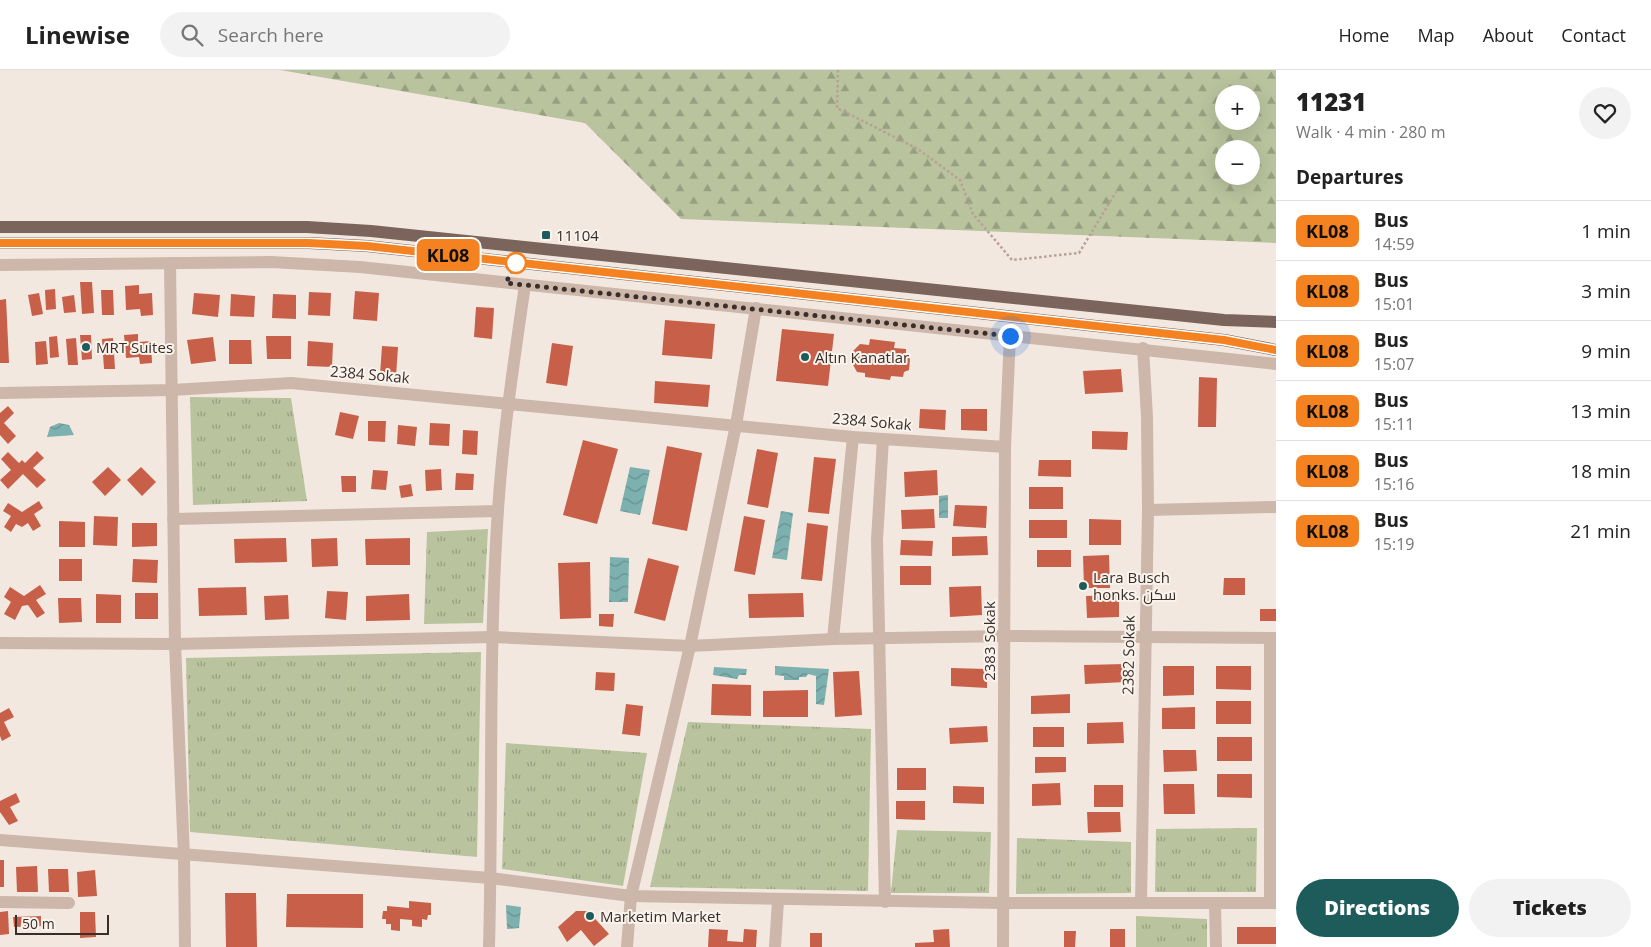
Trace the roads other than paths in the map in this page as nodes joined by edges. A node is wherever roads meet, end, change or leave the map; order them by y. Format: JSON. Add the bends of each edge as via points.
{"nodes":[{"id":1,"x":0,"y":227,"type":"edge"},
{"id":2,"x":0,"y":243,"type":"edge"},
{"id":3,"x":170,"y":264,"type":"junction"},
{"id":4,"x":0,"y":265,"type":"edge"},
{"id":5,"x":524,"y":285,"type":"junction"},
{"id":6,"x":756,"y":308,"type":"junction"},
{"id":7,"x":1276,"y":322,"type":"edge"},
{"id":8,"x":1010,"y":336,"type":"junction"},
{"id":9,"x":1143,"y":348,"type":"junction"},
{"id":10,"x":1276,"y":350,"type":"edge"},
{"id":11,"x":1271,"y":364,"type":"edge"},
{"id":12,"x":172,"y":390,"type":"junction"},
{"id":13,"x":0,"y":392,"type":"edge"},
{"id":14,"x":508,"y":404,"type":"junction"},
{"id":15,"x":736,"y":425,"type":"junction"},
{"id":16,"x":853,"y":437,"type":"junction"},
{"id":17,"x":883,"y":439,"type":"junction"},
{"id":18,"x":1005,"y":447,"type":"junction"},
{"id":19,"x":1276,"y":507,"type":"edge"},
{"id":20,"x":498,"y":510,"type":"junction"},
{"id":21,"x":1148,"y":510,"type":"junction"},
{"id":22,"x":173,"y":519,"type":"junction"},
{"id":23,"x":1006,"y":636,"type":"junction"},
{"id":24,"x":493,"y":637,"type":"junction"},
{"id":25,"x":1144,"y":637,"type":"junction"},
{"id":26,"x":878,"y":638,"type":"junction"},
{"id":27,"x":1273,"y":638,"type":"edge"},
{"id":28,"x":833,"y":639,"type":"junction"},
{"id":29,"x":0,"y":644,"type":"edge"},
{"id":30,"x":174,"y":644,"type":"junction"},
{"id":31,"x":690,"y":646,"type":"junction"},
{"id":32,"x":0,"y":840,"type":"edge"},
{"id":33,"x":184,"y":856,"type":"junction"},
{"id":34,"x":490,"y":878,"type":"junction"},
{"id":35,"x":631,"y":896,"type":"junction"},
{"id":36,"x":778,"y":901,"type":"junction"},
{"id":37,"x":0,"y":902,"type":"edge"},
{"id":38,"x":885,"y":902,"type":"junction"},
{"id":39,"x":69,"y":903,"type":"dead end"},
{"id":40,"x":1003,"y":903,"type":"junction"},
{"id":41,"x":1141,"y":903,"type":"junction"},
{"id":42,"x":1215,"y":903,"type":"junction"},
{"id":43,"x":1273,"y":903,"type":"edge"},
{"id":44,"x":185,"y":947,"type":"edge"},
{"id":45,"x":489,"y":947,"type":"edge"},
{"id":46,"x":627,"y":947,"type":"edge"},
{"id":47,"x":775,"y":947,"type":"edge"},
{"id":48,"x":1003,"y":947,"type":"edge"},
{"id":49,"x":1216,"y":947,"type":"edge"}],
"edges":[{"from":1,"to":7,"type":"main road","via":[[307,227],[371,231],[1224,320]]},
{"from":2,"to":10,"type":"main road","via":[[309,243],[367,246],[1224,340]]},
{"from":3,"to":4,"type":"street"},
{"from":3,"to":5,"type":"street","via":[[271,262],[360,267]]},
{"from":3,"to":12,"type":"street"},
{"from":5,"to":6,"type":"street"},
{"from":5,"to":14,"type":"street"},
{"from":6,"to":8,"type":"street"},
{"from":6,"to":15,"type":"street"},
{"from":8,"to":9,"type":"street"},
{"from":8,"to":18,"type":"street","name":"2383 Sokak"},
{"from":9,"to":11,"type":"street"},
{"from":9,"to":21,"type":"street","name":"2382 Sokak","via":[[1148,417]]},
{"from":12,"to":13,"type":"street","name":"2384 Sokak"},
{"from":12,"to":14,"type":"street","name":"2384 Sokak","via":[[291,383]]},
{"from":12,"to":22,"type":"street"},
{"from":14,"to":15,"type":"street","name":"2384 Sokak"},
{"from":14,"to":20,"type":"street"},
{"from":15,"to":16,"type":"street","name":"2384 Sokak"},
{"from":15,"to":31,"type":"street"},
{"from":16,"to":17,"type":"street","name":"2384 Sokak"},
{"from":16,"to":28,"type":"street"},
{"from":17,"to":18,"type":"street","name":"2384 Sokak"},
{"from":17,"to":26,"type":"street","via":[[877,540]]},
{"from":18,"to":23,"type":"street","name":"2383 Sokak"},
{"from":19,"to":21,"type":"street"},
{"from":20,"to":22,"type":"street"},
{"from":20,"to":24,"type":"street"},
{"from":21,"to":25,"type":"street","name":"2382 Sokak"},
{"from":22,"to":30,"type":"street"},
{"from":23,"to":25,"type":"street"},
{"from":23,"to":26,"type":"street"},
{"from":23,"to":40,"type":"street","name":"2383 Sokak"},
{"from":24,"to":30,"type":"street"},
{"from":24,"to":31,"type":"street"},
{"from":24,"to":34,"type":"street"},
{"from":25,"to":27,"type":"street"},
{"from":25,"to":41,"type":"street","name":"2382 Sokak"},
{"from":26,"to":28,"type":"street"},
{"from":26,"to":38,"type":"street"},
{"from":27,"to":43,"type":"street"},
{"from":28,"to":31,"type":"street"},
{"from":29,"to":30,"type":"street"},
{"from":30,"to":33,"type":"street"},
{"from":31,"to":35,"type":"street"},
{"from":32,"to":33,"type":"street"},
{"from":33,"to":34,"type":"street"},
{"from":33,"to":44,"type":"street"},
{"from":34,"to":35,"type":"street"},
{"from":34,"to":45,"type":"street"},
{"from":35,"to":36,"type":"street"},
{"from":35,"to":46,"type":"street"},
{"from":36,"to":38,"type":"street"},
{"from":36,"to":47,"type":"street"},
{"from":37,"to":39,"type":"street"},
{"from":38,"to":40,"type":"street"},
{"from":40,"to":41,"type":"street"},
{"from":40,"to":48,"type":"street","name":"2383 Sokak"},
{"from":41,"to":42,"type":"street"},
{"from":42,"to":43,"type":"street"},
{"from":42,"to":49,"type":"street"}]}
